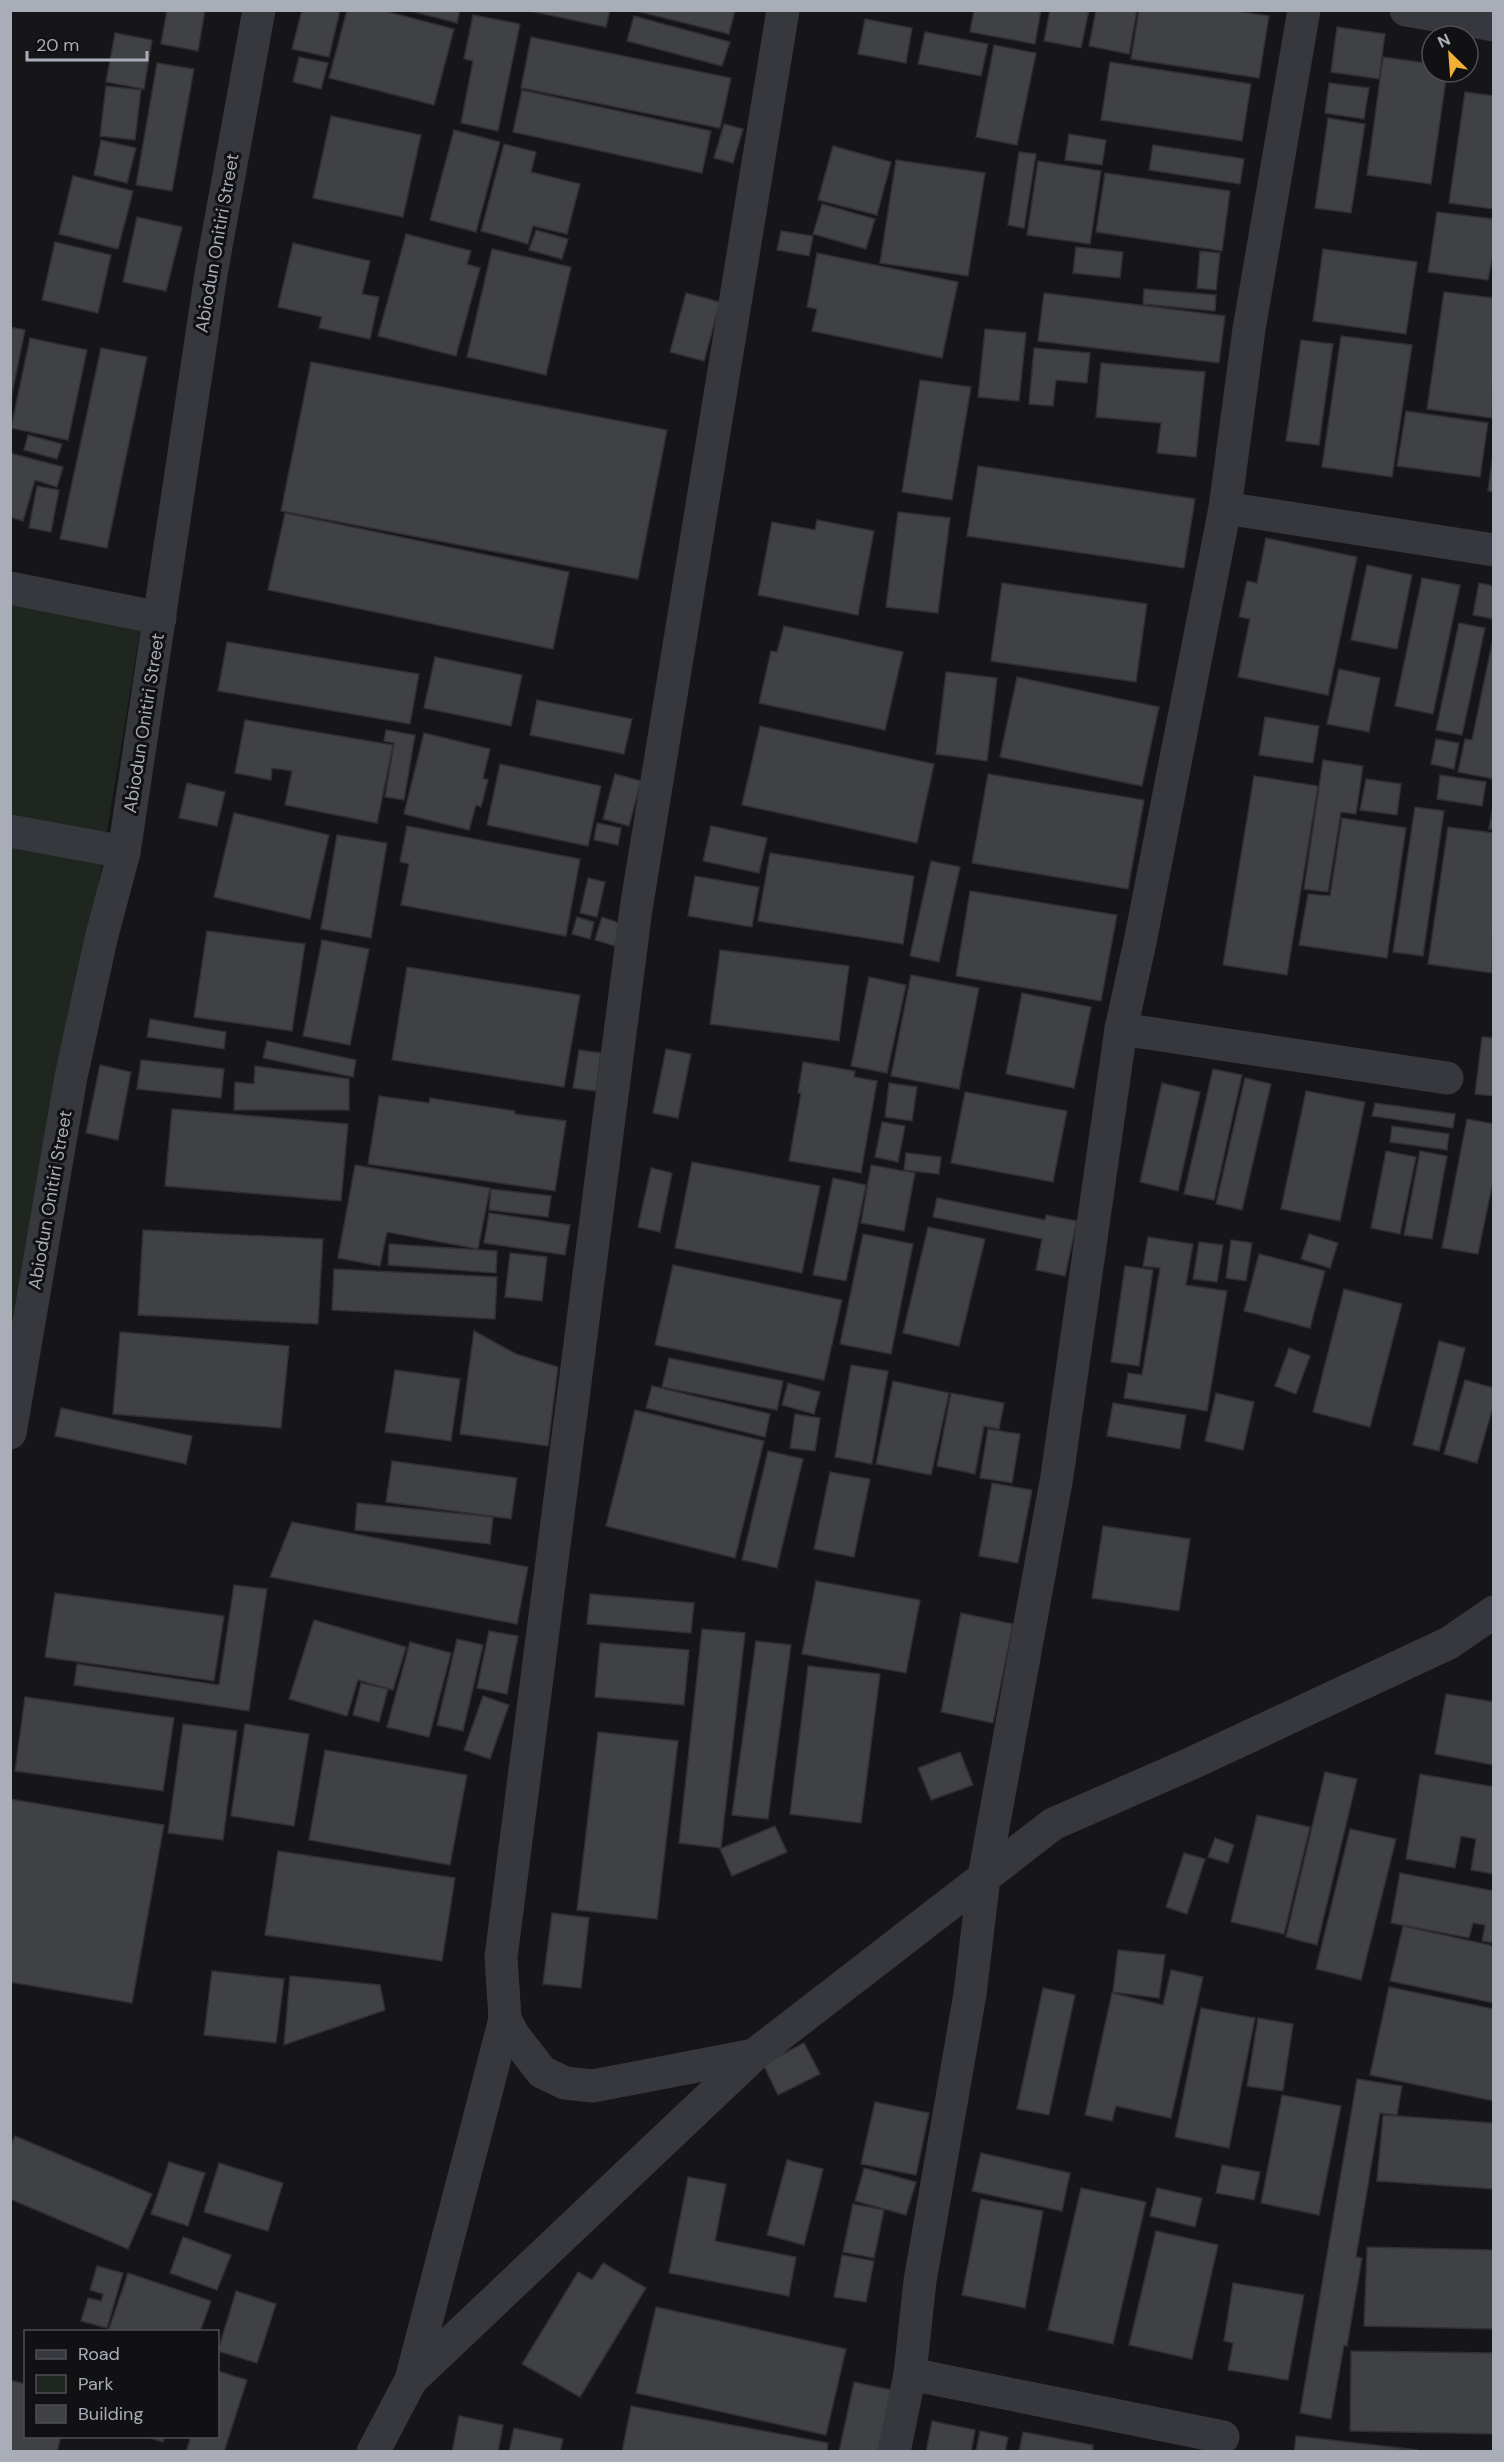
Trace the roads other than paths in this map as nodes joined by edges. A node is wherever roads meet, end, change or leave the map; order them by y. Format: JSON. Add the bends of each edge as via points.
{"nodes":[{"id":1,"x":259,"y":10,"type":"edge"},
{"id":2,"x":783,"y":10,"type":"edge"},
{"id":3,"x":1304,"y":10,"type":"edge"},
{"id":4,"x":1406,"y":10,"type":"edge"},
{"id":5,"x":1494,"y":25,"type":"edge"},
{"id":6,"x":1225,"y":508,"type":"junction"},
{"id":7,"x":1494,"y":550,"type":"edge"},
{"id":8,"x":10,"y":588,"type":"edge"},
{"id":9,"x":160,"y":618,"type":"junction"},
{"id":10,"x":10,"y":831,"type":"edge"},
{"id":11,"x":124,"y":852,"type":"junction"},
{"id":12,"x":1121,"y":1029,"type":"junction"},
{"id":13,"x":1447,"y":1078,"type":"dead end"},
{"id":14,"x":10,"y":1433,"type":"edge"},
{"id":15,"x":1494,"y":1612,"type":"edge"},
{"id":16,"x":984,"y":1877,"type":"junction"},
{"id":17,"x":505,"y":2019,"type":"junction"},
{"id":18,"x":754,"y":2055,"type":"junction"},
{"id":19,"x":910,"y":2374,"type":"junction"},
{"id":20,"x":411,"y":2380,"type":"junction"},
{"id":21,"x":1223,"y":2437,"type":"dead end"},
{"id":22,"x":373,"y":2451,"type":"edge"},
{"id":23,"x":894,"y":2451,"type":"edge"}],
"edges":[{"from":1,"to":9,"type":"street","name":"Abiodun Onitiri Street","via":[[211,273]]},
{"from":2,"to":17,"type":"street","via":[[636,909],[501,1957]]},
{"from":3,"to":6,"type":"street","via":[[1249,329]]},
{"from":4,"to":5,"type":"street"},
{"from":6,"to":7,"type":"street"},
{"from":6,"to":12,"type":"street"},
{"from":8,"to":9,"type":"street"},
{"from":9,"to":11,"type":"street","name":"Abiodun Onitiri Street"},
{"from":10,"to":11,"type":"street"},
{"from":11,"to":14,"type":"street","name":"Abiodun Onitiri Street","via":[[71,1077]]},
{"from":12,"to":13,"type":"street"},
{"from":12,"to":16,"type":"street","via":[[1057,1476]]},
{"from":15,"to":16,"type":"street","via":[[1449,1643],[1053,1824]]},
{"from":16,"to":18,"type":"street"},
{"from":16,"to":19,"type":"street","via":[[970,1994],[921,2281]]},
{"from":17,"to":18,"type":"street","via":[[542,2072],[565,2083],[592,2086]]},
{"from":17,"to":20,"type":"street"},
{"from":18,"to":20,"type":"street"},
{"from":19,"to":21,"type":"street"},
{"from":19,"to":23,"type":"street"},
{"from":20,"to":22,"type":"street"}]}
